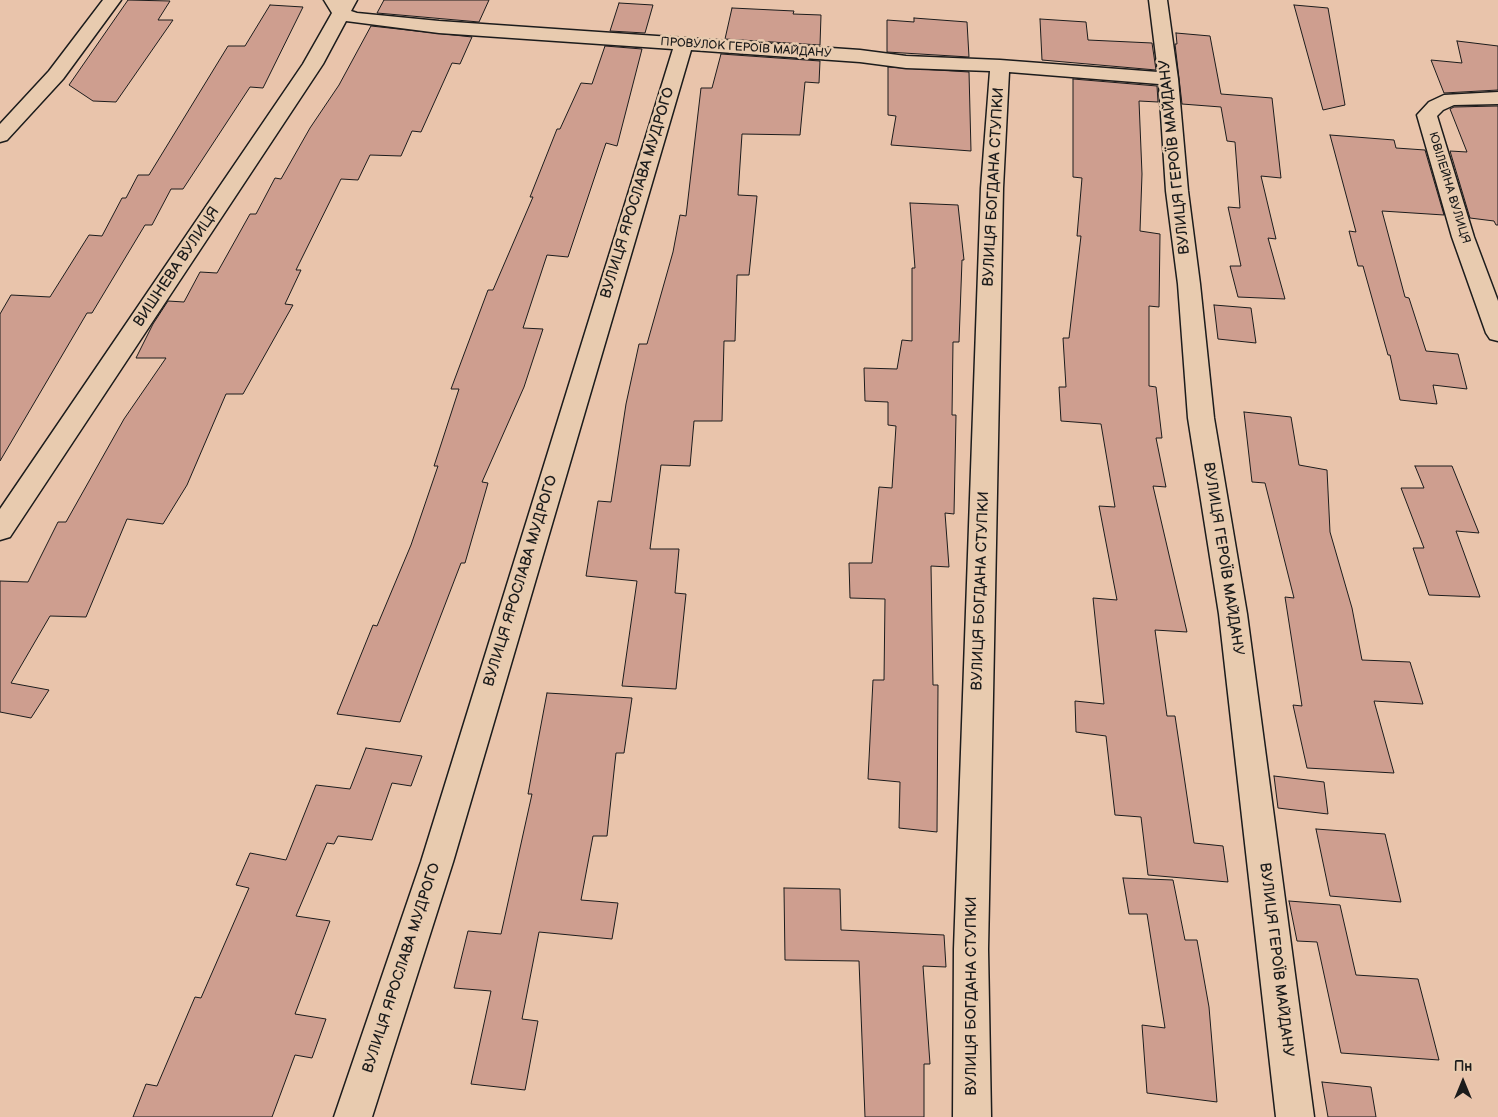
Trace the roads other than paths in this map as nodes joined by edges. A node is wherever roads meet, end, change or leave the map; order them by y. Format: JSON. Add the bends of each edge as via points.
{"nodes":[{"id":1,"x":112,"y":0,"type":"edge"},
{"id":2,"x":1158,"y":0,"type":"edge"},
{"id":3,"x":341,"y":5,"type":"edge"},
{"id":4,"x":684,"y":43,"type":"junction"},
{"id":5,"x":1000,"y":66,"type":"junction"},
{"id":6,"x":1168,"y":79,"type":"junction"},
{"id":7,"x":1498,"y":98,"type":"edge"},
{"id":8,"x":0,"y":136,"type":"edge"},
{"id":9,"x":1498,"y":333,"type":"edge"},
{"id":10,"x":0,"y":530,"type":"edge"},
{"id":11,"x":353,"y":1117,"type":"edge"},
{"id":12,"x":972,"y":1117,"type":"edge"},
{"id":13,"x":1295,"y":1117,"type":"edge"}],
"edges":[{"from":1,"to":8,"type":"street","via":[[56,74]]},
{"from":2,"to":6,"type":"street","name":"ВУЛИЦЯ ГЕРОЇВ МАЙДАНУ"},
{"from":3,"to":4,"type":"street","name":"ПРОВУЛОК ГЕРОЇВ МАЙДАНУ","via":[[357,18],[439,27]]},
{"from":3,"to":10,"type":"street","name":"ВИШНЕВА ВУЛИЦЯ","via":[[313,64]]},
{"from":4,"to":5,"type":"street","name":"ПРОВУЛОК ГЕРОЇВ МАЙДАНУ","via":[[906,62]]},
{"from":4,"to":11,"type":"street","name":"ВУЛИЦЯ ЯРОСЛАВА МУДРОГО","via":[[437,862]]},
{"from":5,"to":6,"type":"street","name":"ПРОВУЛОК ГЕРОЇВ МАЙДАНУ"},
{"from":5,"to":12,"type":"street","name":"ВУЛИЦЯ БОГДАНА СТУПКИ","via":[[992,188],[972,920]]},
{"from":6,"to":13,"type":"street","name":"ВУЛИЦЯ ГЕРОЇВ МАЙДАНУ","via":[[1201,418],[1233,614]]},
{"from":7,"to":9,"type":"street","name":"ЮВІЛЕЙНА ВУЛИЦЯ","via":[[1451,99],[1427,114],[1463,237]]}]}
